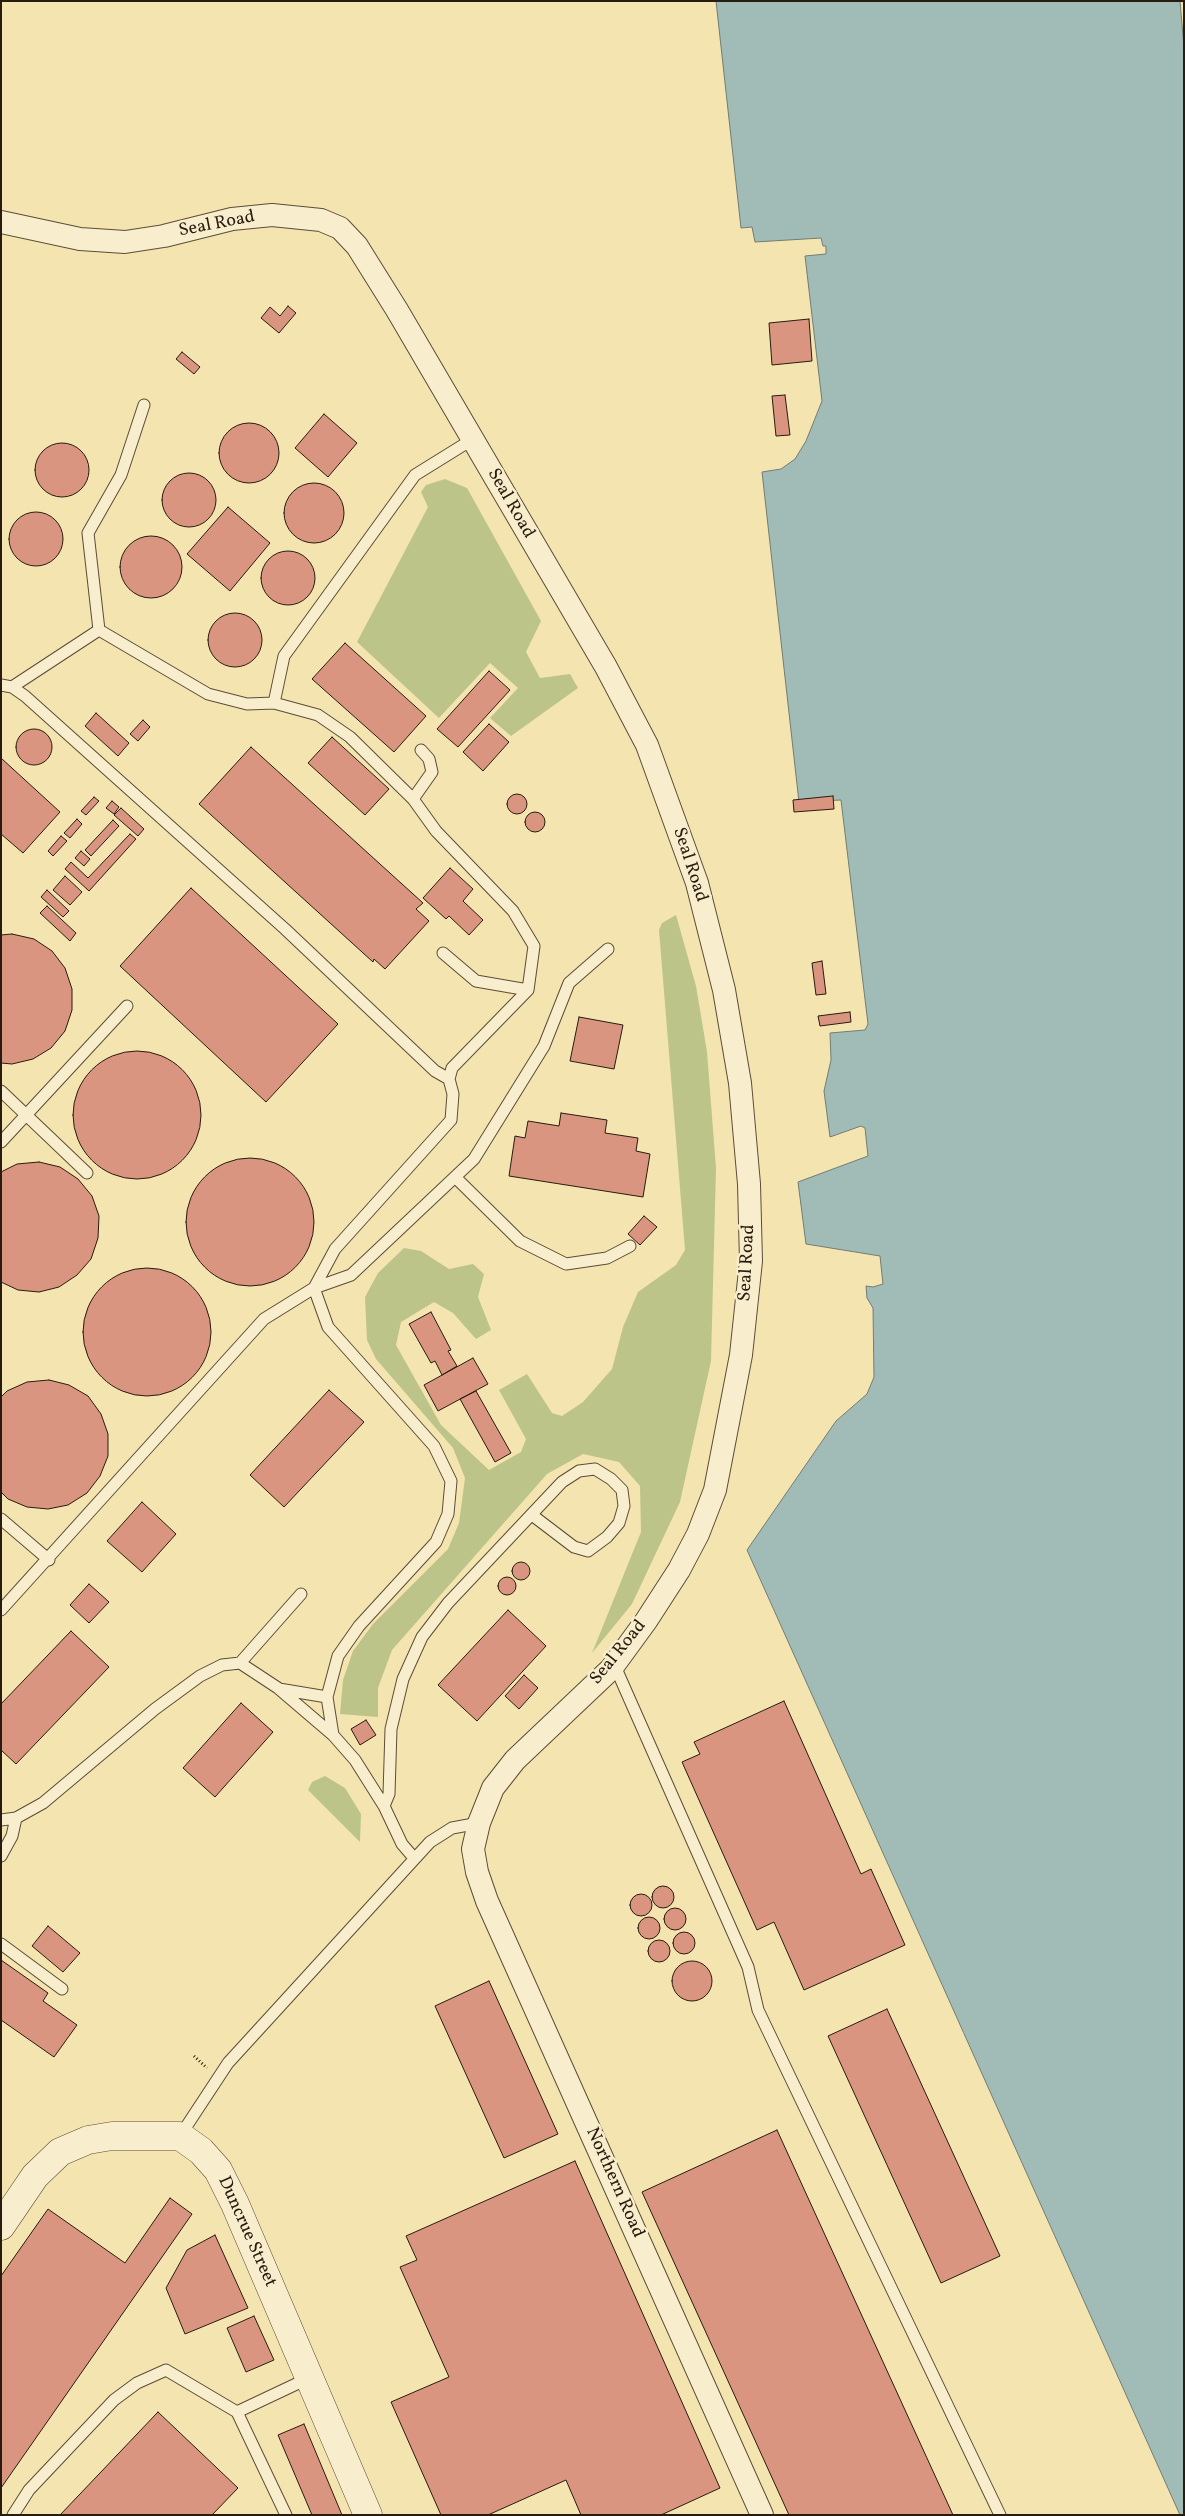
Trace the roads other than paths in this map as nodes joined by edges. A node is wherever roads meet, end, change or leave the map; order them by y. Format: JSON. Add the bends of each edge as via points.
{"nodes":[{"id":1,"x":1,"y":222,"type":"edge"},
{"id":2,"x":144,"y":405,"type":"dead end"},
{"id":3,"x":473,"y":439,"type":"junction"},
{"id":4,"x":99,"y":630,"type":"junction"},
{"id":5,"x":6,"y":686,"type":"edge"},
{"id":6,"x":274,"y":703,"type":"junction"},
{"id":7,"x":421,"y":750,"type":"dead end"},
{"id":8,"x":413,"y":798,"type":"junction"},
{"id":9,"x":608,"y":949,"type":"dead end"},
{"id":10,"x":443,"y":953,"type":"dead end"},
{"id":11,"x":528,"y":990,"type":"junction"},
{"id":12,"x":127,"y":1006,"type":"dead end"},
{"id":13,"x":449,"y":1079,"type":"junction"},
{"id":14,"x":1,"y":1091,"type":"edge"},
{"id":15,"x":27,"y":1114,"type":"junction"},
{"id":16,"x":1,"y":1142,"type":"edge"},
{"id":17,"x":87,"y":1173,"type":"dead end"},
{"id":18,"x":454,"y":1177,"type":"junction"},
{"id":19,"x":630,"y":1246,"type":"dead end"},
{"id":20,"x":314,"y":1288,"type":"junction"},
{"id":21,"x":532,"y":1515,"type":"junction"},
{"id":22,"x":1,"y":1519,"type":"edge"},
{"id":23,"x":48,"y":1560,"type":"junction"},
{"id":24,"x":301,"y":1594,"type":"dead end"},
{"id":25,"x":1,"y":1610,"type":"edge"},
{"id":26,"x":240,"y":1662,"type":"junction"},
{"id":27,"x":614,"y":1664,"type":"junction"},
{"id":28,"x":278,"y":1688,"type":"junction"},
{"id":29,"x":327,"y":1697,"type":"junction"},
{"id":30,"x":333,"y":1735,"type":"junction"},
{"id":31,"x":384,"y":1806,"type":"junction"},
{"id":32,"x":16,"y":1818,"type":"junction"},
{"id":33,"x":1,"y":1820,"type":"edge"},
{"id":34,"x":479,"y":1823,"type":"junction"},
{"id":35,"x":474,"y":1849,"type":"joint"},
{"id":36,"x":1,"y":1856,"type":"edge"},
{"id":37,"x":414,"y":1858,"type":"junction"},
{"id":38,"x":1,"y":1944,"type":"edge"},
{"id":39,"x":62,"y":1989,"type":"dead end"},
{"id":40,"x":180,"y":2136,"type":"junction"},
{"id":41,"x":1,"y":2226,"type":"edge"},
{"id":42,"x":309,"y":2378,"type":"junction"},
{"id":43,"x":236,"y":2412,"type":"junction"},
{"id":44,"x":13,"y":2515,"type":"edge"},
{"id":45,"x":286,"y":2515,"type":"edge"},
{"id":46,"x":368,"y":2515,"type":"edge"},
{"id":47,"x":762,"y":2515,"type":"edge"},
{"id":48,"x":1000,"y":2515,"type":"edge"}],
"edges":[{"from":1,"to":3,"type":"street","name":"Seal Road","via":[[80,239],[125,242],[232,219],[272,215],[321,220],[340,228],[357,246],[398,310]]},
{"from":2,"to":4,"type":"lane","via":[[121,475],[88,533]]},
{"from":3,"to":6,"type":"lane","via":[[415,475],[284,656]]},
{"from":3,"to":27,"type":"street","name":"Seal Road","via":[[606,667],[647,745],[696,883],[724,990],[740,1083],[749,1184],[751,1261],[741,1355],[715,1490],[698,1534],[679,1570]]},
{"from":4,"to":5,"type":"lane"},
{"from":4,"to":6,"type":"lane","via":[[208,694],[247,704]]},
{"from":5,"to":13,"type":"lane","via":[[32,702],[285,929],[435,1071]]},
{"from":6,"to":8,"type":"lane","via":[[318,715],[350,737]]},
{"from":7,"to":8,"type":"lane","via":[[429,759],[432,772]]},
{"from":8,"to":11,"type":"lane","via":[[436,831],[513,911],[534,946]]},
{"from":9,"to":18,"type":"lane","via":[[569,983],[544,1046],[526,1077],[474,1159]]},
{"from":10,"to":11,"type":"lane","via":[[476,982]]},
{"from":11,"to":13,"type":"lane","via":[[452,1068]]},
{"from":12,"to":15,"type":"lane"},
{"from":13,"to":20,"type":"lane","via":[[453,1094],[451,1120],[335,1249]]},
{"from":14,"to":15,"type":"lane"},
{"from":15,"to":16,"type":"lane"},
{"from":15,"to":17,"type":"lane"},
{"from":18,"to":19,"type":"lane","via":[[520,1241],[566,1264],[607,1258]]},
{"from":18,"to":20,"type":"lane","via":[[351,1275]]},
{"from":20,"to":23,"type":"lane","via":[[264,1319]]},
{"from":20,"to":29,"type":"lane","via":[[328,1328],[434,1446],[451,1481],[448,1514],[436,1542],[338,1656]]},
{"from":21,"to":21,"type":"lane","via":[[562,1482],[579,1471],[595,1470],[611,1478],[622,1490],[624,1506],[619,1523],[588,1551],[574,1547]]},
{"from":21,"to":31,"type":"lane","via":[[448,1603],[422,1638],[403,1679],[391,1729],[389,1794]]},
{"from":22,"to":23,"type":"lane"},
{"from":23,"to":25,"type":"lane"},
{"from":24,"to":26,"type":"lane"},
{"from":26,"to":28,"type":"lane"},
{"from":26,"to":32,"type":"lane","via":[[222,1665],[200,1676],[43,1803]]},
{"from":27,"to":34,"type":"street","name":"Seal Road","via":[[516,1760],[493,1788]]},
{"from":27,"to":48,"type":"lane","via":[[748,1967],[758,2010]]},
{"from":28,"to":29,"type":"lane"},
{"from":28,"to":30,"type":"lane"},
{"from":29,"to":30,"type":"lane"},
{"from":30,"to":31,"type":"lane","via":[[355,1760]]},
{"from":31,"to":37,"type":"lane","via":[[402,1844]]},
{"from":32,"to":33,"type":"lane"},
{"from":32,"to":36,"type":"lane","via":[[12,1836]]},
{"from":34,"to":35,"type":"street","name":"Seal Road"},
{"from":34,"to":37,"type":"lane","via":[[452,1828],[430,1842]]},
{"from":35,"to":47,"type":"street","name":"Northern Road","via":[[477,1872],[487,1901]]},
{"from":37,"to":40,"type":"lane","via":[[228,2063]]},
{"from":38,"to":39,"type":"lane"},
{"from":40,"to":41,"type":"street","via":[[112,2136],[88,2140],[60,2152],[35,2176]]},
{"from":40,"to":42,"type":"street","name":"Duncrue Street","via":[[218,2170]]},
{"from":42,"to":43,"type":"lane"},
{"from":42,"to":46,"type":"street","name":"Duncrue Street"},
{"from":43,"to":44,"type":"lane","via":[[166,2370],[137,2383],[114,2400],[29,2490]]},
{"from":43,"to":45,"type":"lane"}]}
